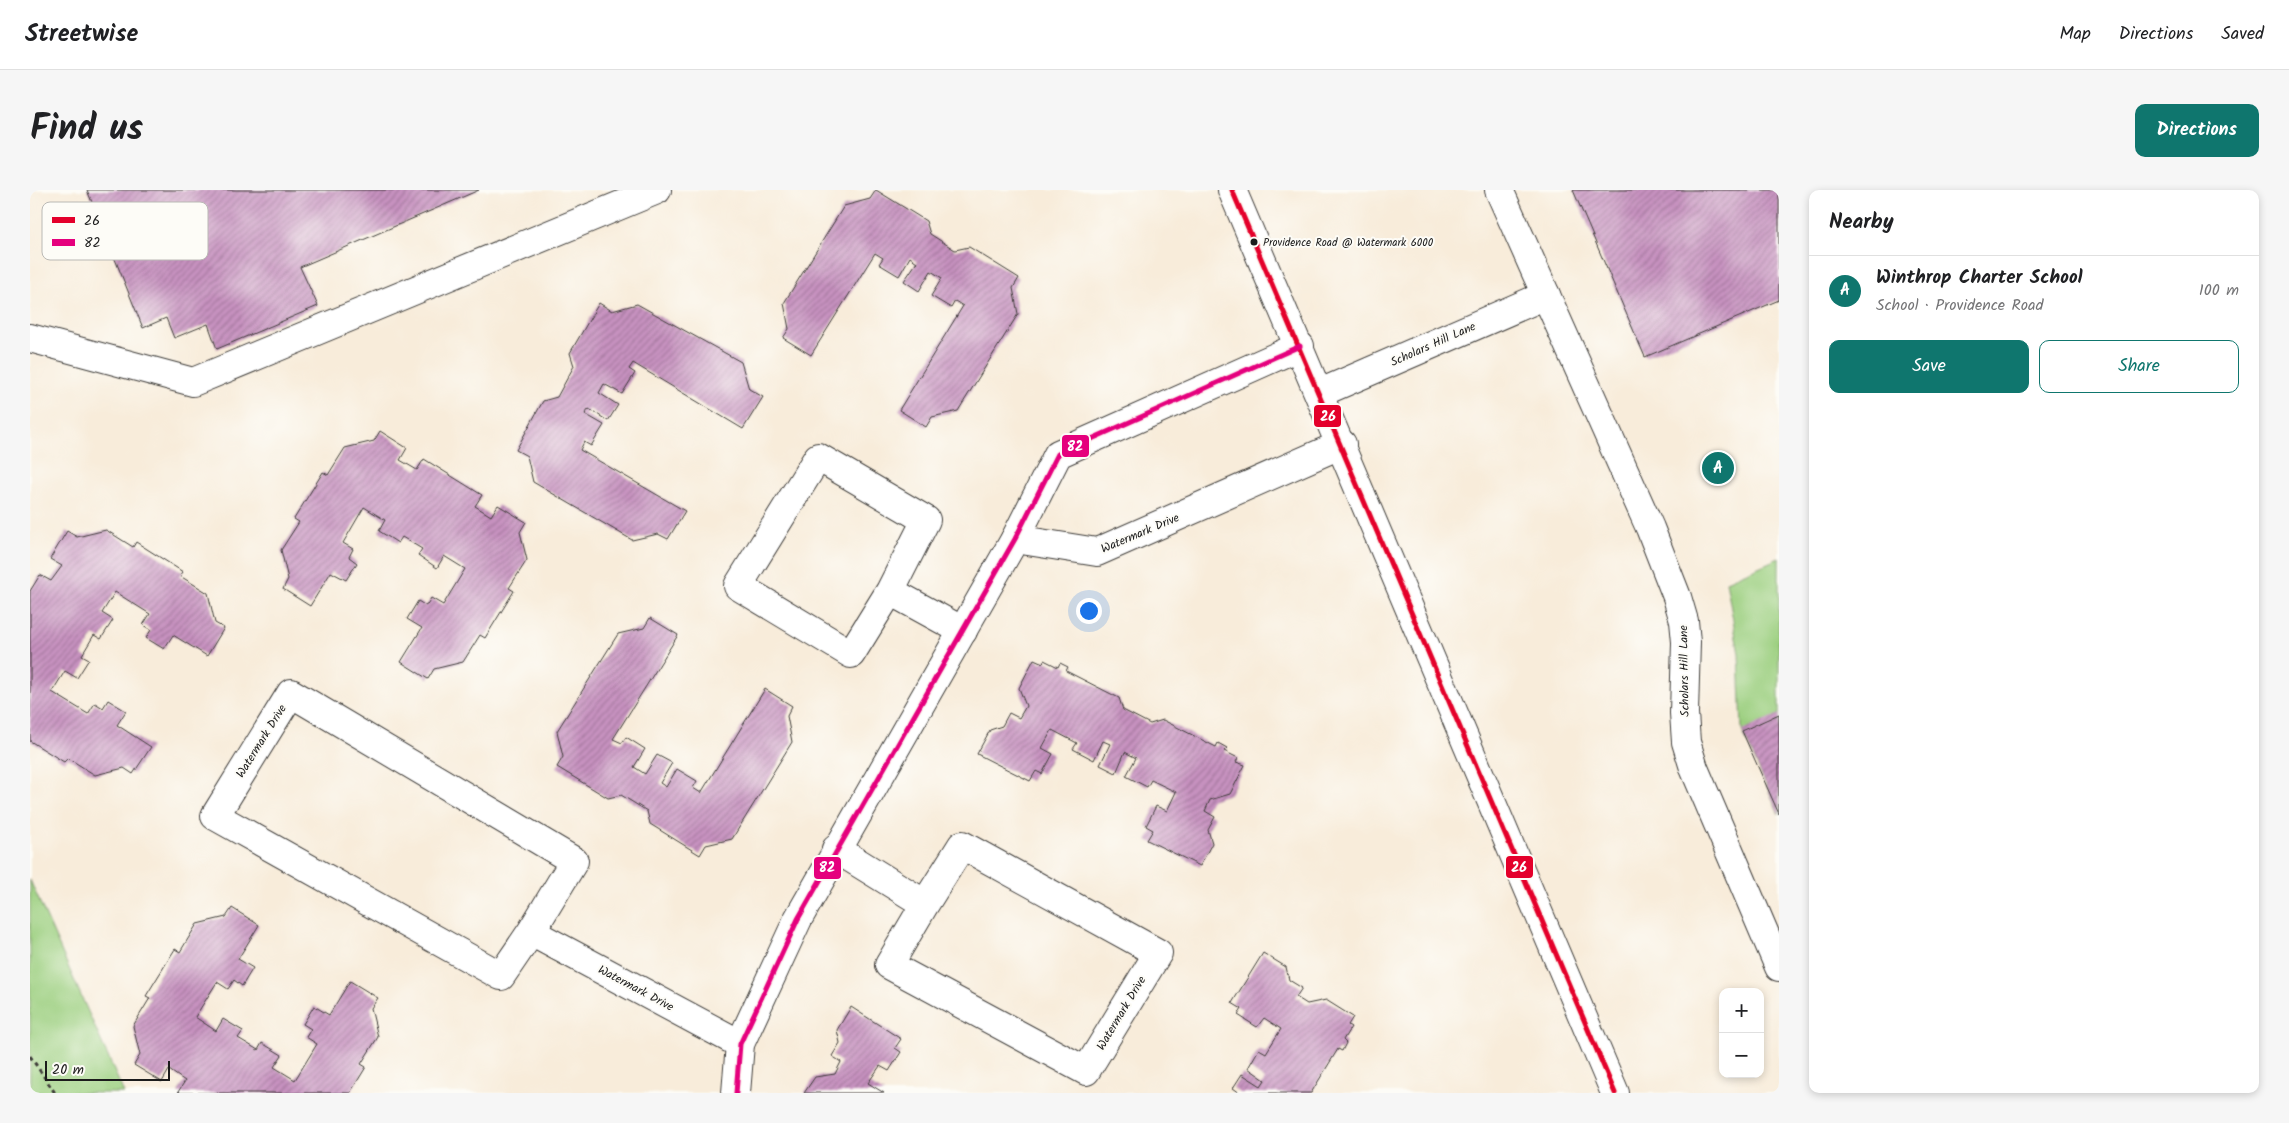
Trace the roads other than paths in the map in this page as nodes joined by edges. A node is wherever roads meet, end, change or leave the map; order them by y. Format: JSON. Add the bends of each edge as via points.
{"nodes":[{"id":1,"x":657,"y":190,"type":"edge"},
{"id":2,"x":1232,"y":190,"type":"edge"},
{"id":3,"x":1499,"y":190,"type":"edge"},
{"id":4,"x":1546,"y":295,"type":"junction"},
{"id":5,"x":30,"y":338,"type":"edge"},
{"id":6,"x":1300,"y":346,"type":"junction"},
{"id":7,"x":1320,"y":393,"type":"junction"},
{"id":8,"x":1342,"y":444,"type":"junction"},
{"id":9,"x":1015,"y":540,"type":"junction"},
{"id":10,"x":890,"y":591,"type":"junction"},
{"id":11,"x":963,"y":631,"type":"junction"},
{"id":12,"x":836,"y":849,"type":"junction"},
{"id":13,"x":925,"y":904,"type":"junction"},
{"id":14,"x":531,"y":932,"type":"junction"},
{"id":15,"x":1779,"y":966,"type":"edge"},
{"id":16,"x":740,"y":1044,"type":"junction"},
{"id":17,"x":736,"y":1093,"type":"edge"},
{"id":18,"x":1615,"y":1093,"type":"edge"}],
"edges":[{"from":1,"to":5,"type":"street","via":[[193,382]]},
{"from":2,"to":6,"type":"street"},
{"from":3,"to":4,"type":"street","name":"Scholars Hill Lane"},
{"from":4,"to":7,"type":"street","name":"Scholars Hill Lane"},
{"from":4,"to":15,"type":"street","name":"Scholars Hill Lane","via":[[1650,528],[1677,597],[1686,642],[1686,742],[1694,768]]},
{"from":6,"to":7,"type":"street"},
{"from":6,"to":9,"type":"street","via":[[1058,454]]},
{"from":7,"to":8,"type":"street"},
{"from":8,"to":9,"type":"street","name":"Watermark Drive","via":[[1097,552]]},
{"from":8,"to":18,"type":"street"},
{"from":9,"to":11,"type":"street"},
{"from":10,"to":10,"type":"street","via":[[926,520],[818,457],[738,586],[851,654]]},
{"from":10,"to":11,"type":"street"},
{"from":11,"to":12,"type":"street"},
{"from":12,"to":13,"type":"street"},
{"from":12,"to":16,"type":"street","via":[[798,919]]},
{"from":13,"to":13,"type":"street","name":"Watermark Drive","via":[[889,965],[1086,1071],[1158,953],[962,845]]},
{"from":14,"to":14,"type":"street","name":"Watermark Drive","via":[[574,861],[291,693],[215,816],[500,976]]},
{"from":14,"to":16,"type":"street","name":"Watermark Drive"},
{"from":16,"to":17,"type":"street"}]}
